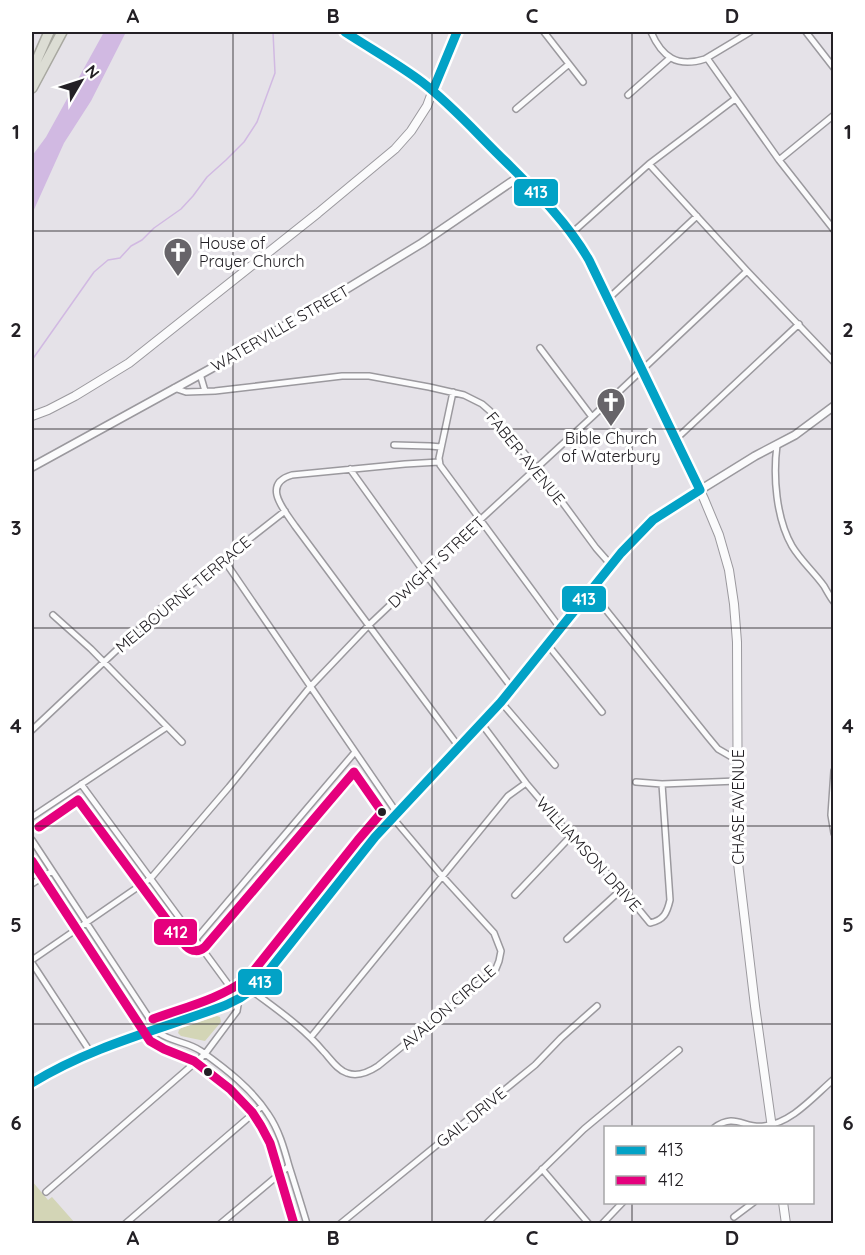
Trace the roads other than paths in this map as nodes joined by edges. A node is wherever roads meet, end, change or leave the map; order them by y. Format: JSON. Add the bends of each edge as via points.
{"nodes":[{"id":1,"x":49,"y":32,"type":"edge"},
{"id":2,"x":62,"y":32,"type":"edge"},
{"id":3,"x":345,"y":32,"type":"edge"},
{"id":4,"x":457,"y":32,"type":"edge"},
{"id":5,"x":544,"y":32,"type":"edge"},
{"id":6,"x":651,"y":32,"type":"edge"},
{"id":7,"x":750,"y":32,"type":"edge"},
{"id":8,"x":806,"y":32,"type":"edge"},
{"id":9,"x":670,"y":58,"type":"junction"},
{"id":10,"x":707,"y":58,"type":"junction"},
{"id":11,"x":569,"y":64,"type":"junction"},
{"id":12,"x":834,"y":68,"type":"edge"},
{"id":13,"x":32,"y":71,"type":"edge"},
{"id":14,"x":583,"y":82,"type":"dead end"},
{"id":15,"x":32,"y":88,"type":"edge"},
{"id":16,"x":433,"y":90,"type":"junction"},
{"id":17,"x":628,"y":95,"type":"dead end"},
{"id":18,"x":735,"y":99,"type":"junction"},
{"id":19,"x":516,"y":109,"type":"dead end"},
{"id":20,"x":834,"y":115,"type":"edge"},
{"id":21,"x":779,"y":160,"type":"junction"},
{"id":22,"x":650,"y":164,"type":"junction"},
{"id":23,"x":520,"y":176,"type":"junction"},
{"id":24,"x":697,"y":216,"type":"junction"},
{"id":25,"x":833,"y":228,"type":"edge"},
{"id":26,"x":573,"y":232,"type":"junction"},
{"id":27,"x":747,"y":271,"type":"junction"},
{"id":28,"x":608,"y":299,"type":"junction"},
{"id":29,"x":799,"y":324,"type":"junction"},
{"id":30,"x":540,"y":348,"type":"dead end"},
{"id":31,"x":834,"y":362,"type":"edge"},
{"id":32,"x":642,"y":369,"type":"junction"},
{"id":33,"x":200,"y":374,"type":"junction"},
{"id":34,"x":174,"y":388,"type":"junction"},
{"id":35,"x":205,"y":392,"type":"junction"},
{"id":36,"x":453,"y":392,"type":"junction"},
{"id":37,"x":834,"y":406,"type":"edge"},
{"id":38,"x":32,"y":416,"type":"edge"},
{"id":39,"x":592,"y":417,"type":"junction"},
{"id":40,"x":676,"y":439,"type":"junction"},
{"id":41,"x":394,"y":445,"type":"dead end"},
{"id":42,"x":777,"y":445,"type":"junction"},
{"id":43,"x":441,"y":447,"type":"junction"},
{"id":44,"x":439,"y":462,"type":"junction"},
{"id":45,"x":32,"y":467,"type":"edge"},
{"id":46,"x":537,"y":468,"type":"junction"},
{"id":47,"x":350,"y":469,"type":"junction"},
{"id":48,"x":700,"y":490,"type":"junction"},
{"id":49,"x":285,"y":511,"type":"junction"},
{"id":50,"x":480,"y":519,"type":"junction"},
{"id":51,"x":224,"y":560,"type":"junction"},
{"id":52,"x":610,"y":565,"type":"junction"},
{"id":53,"x":424,"y":572,"type":"junction"},
{"id":54,"x":590,"y":590,"type":"junction"},
{"id":55,"x":834,"y":602,"type":"edge"},
{"id":56,"x":53,"y":615,"type":"dead end"},
{"id":57,"x":369,"y":625,"type":"junction"},
{"id":58,"x":560,"y":628,"type":"junction"},
{"id":59,"x":548,"y":644,"type":"junction"},
{"id":60,"x":103,"y":662,"type":"junction"},
{"id":61,"x":310,"y":687,"type":"junction"},
{"id":62,"x":512,"y":688,"type":"junction"},
{"id":63,"x":501,"y":702,"type":"junction"},
{"id":64,"x":602,"y":712,"type":"dead end"},
{"id":65,"x":481,"y":723,"type":"junction"},
{"id":66,"x":167,"y":727,"type":"junction"},
{"id":67,"x":32,"y":730,"type":"edge"},
{"id":68,"x":182,"y":742,"type":"dead end"},
{"id":69,"x":459,"y":747,"type":"junction"},
{"id":70,"x":355,"y":752,"type":"junction"},
{"id":71,"x":737,"y":760,"type":"junction"},
{"id":72,"x":555,"y":765,"type":"dead end"},
{"id":73,"x":834,"y":771,"type":"edge"},
{"id":74,"x":737,"y":781,"type":"junction"},
{"id":75,"x":636,"y":782,"type":"dead end"},
{"id":76,"x":526,"y":783,"type":"junction"},
{"id":77,"x":81,"y":784,"type":"junction"},
{"id":78,"x":662,"y":784,"type":"junction"},
{"id":79,"x":395,"y":816,"type":"junction"},
{"id":80,"x":32,"y":817,"type":"edge"},
{"id":81,"x":834,"y":833,"type":"edge"},
{"id":82,"x":571,"y":836,"type":"junction"},
{"id":83,"x":32,"y":840,"type":"edge"},
{"id":84,"x":52,"y":871,"type":"junction"},
{"id":85,"x":442,"y":876,"type":"junction"},
{"id":86,"x":151,"y":878,"type":"junction"},
{"id":87,"x":32,"y":884,"type":"edge"},
{"id":88,"x":622,"y":889,"type":"junction"},
{"id":89,"x":514,"y":895,"type":"dead end"},
{"id":90,"x":87,"y":923,"type":"junction"},
{"id":91,"x":196,"y":939,"type":"junction"},
{"id":92,"x":567,"y":939,"type":"dead end"},
{"id":93,"x":32,"y":962,"type":"edge"},
{"id":94,"x":251,"y":990,"type":"junction"},
{"id":95,"x":239,"y":999,"type":"junction"},
{"id":96,"x":597,"y":1006,"type":"dead end"},
{"id":97,"x":157,"y":1029,"type":"junction"},
{"id":98,"x":311,"y":1036,"type":"junction"},
{"id":99,"x":680,"y":1050,"type":"dead end"},
{"id":100,"x":91,"y":1053,"type":"junction"},
{"id":101,"x":205,"y":1054,"type":"junction"},
{"id":102,"x":834,"y":1079,"type":"edge"},
{"id":103,"x":32,"y":1083,"type":"edge"},
{"id":104,"x":262,"y":1106,"type":"junction"},
{"id":105,"x":717,"y":1126,"type":"edge"},
{"id":106,"x":756,"y":1126,"type":"edge"},
{"id":107,"x":772,"y":1126,"type":"edge"},
{"id":108,"x":289,"y":1166,"type":"junction"},
{"id":109,"x":542,"y":1169,"type":"junction"},
{"id":110,"x":46,"y":1192,"type":"dead end"},
{"id":111,"x":622,"y":1204,"type":"edge"},
{"id":112,"x":753,"y":1204,"type":"edge"},
{"id":113,"x":783,"y":1204,"type":"edge"},
{"id":114,"x":734,"y":1217,"type":"dead end"},
{"id":115,"x":125,"y":1224,"type":"edge"},
{"id":116,"x":220,"y":1224,"type":"edge"},
{"id":117,"x":307,"y":1224,"type":"edge"},
{"id":118,"x":340,"y":1224,"type":"edge"},
{"id":119,"x":486,"y":1224,"type":"edge"},
{"id":120,"x":589,"y":1224,"type":"edge"},
{"id":121,"x":602,"y":1224,"type":"edge"},
{"id":122,"x":786,"y":1224,"type":"edge"}],
"edges":[{"from":1,"to":13,"type":"highway"},
{"from":2,"to":15,"type":"highway"},
{"from":3,"to":16,"type":"main road","name":"CHASE AVENUE"},
{"from":4,"to":16,"type":"main road"},
{"from":5,"to":11,"type":"street"},
{"from":6,"to":9,"type":"street"},
{"from":7,"to":10,"type":"street"},
{"from":8,"to":12,"type":"street"},
{"from":9,"to":10,"type":"street","via":[[684,62]]},
{"from":9,"to":17,"type":"street"},
{"from":10,"to":18,"type":"street"},
{"from":11,"to":14,"type":"street"},
{"from":11,"to":19,"type":"street"},
{"from":16,"to":23,"type":"main road","name":"CHASE AVENUE"},
{"from":16,"to":38,"type":"main road","via":[[427,106],[402,142],[332,202],[122,368]]},
{"from":18,"to":21,"type":"street"},
{"from":18,"to":22,"type":"street"},
{"from":20,"to":21,"type":"street"},
{"from":21,"to":25,"type":"street"},
{"from":22,"to":24,"type":"street"},
{"from":22,"to":26,"type":"street"},
{"from":23,"to":26,"type":"main road","name":"CHASE AVENUE"},
{"from":23,"to":33,"type":"street","name":"WATERVILLE STREET","via":[[408,252]]},
{"from":24,"to":27,"type":"street"},
{"from":24,"to":28,"type":"street"},
{"from":26,"to":28,"type":"main road","name":"CHASE AVENUE"},
{"from":27,"to":29,"type":"street"},
{"from":27,"to":32,"type":"street","name":"DWIGHT STREET"},
{"from":28,"to":32,"type":"main road","name":"CHASE AVENUE"},
{"from":29,"to":31,"type":"street"},
{"from":29,"to":40,"type":"street"},
{"from":30,"to":39,"type":"street"},
{"from":32,"to":39,"type":"street","name":"DWIGHT STREET"},
{"from":32,"to":40,"type":"main road","name":"CHASE AVENUE"},
{"from":33,"to":34,"type":"street","name":"WATERVILLE STREET"},
{"from":33,"to":35,"type":"street"},
{"from":34,"to":35,"type":"street","name":"FABER AVENUE"},
{"from":34,"to":45,"type":"street","name":"WATERVILLE STREET"},
{"from":35,"to":36,"type":"street","name":"FABER AVENUE","via":[[359,375]]},
{"from":36,"to":43,"type":"street"},
{"from":36,"to":46,"type":"street","name":"FABER AVENUE","via":[[485,406]]},
{"from":37,"to":42,"type":"street"},
{"from":39,"to":46,"type":"street","name":"DWIGHT STREET"},
{"from":40,"to":48,"type":"main road","name":"CHASE AVENUE"},
{"from":41,"to":43,"type":"street"},
{"from":42,"to":48,"type":"street"},
{"from":42,"to":55,"type":"street","via":[[774,466],[783,522],[791,544]]},
{"from":43,"to":44,"type":"street"},
{"from":44,"to":47,"type":"street"},
{"from":44,"to":50,"type":"street"},
{"from":46,"to":50,"type":"street","name":"DWIGHT STREET"},
{"from":46,"to":52,"type":"street","name":"FABER AVENUE"},
{"from":47,"to":49,"type":"street","via":[[282,479],[276,490]]},
{"from":47,"to":53,"type":"street"},
{"from":48,"to":52,"type":"main road","via":[[648,524]]},
{"from":48,"to":71,"type":"main road","name":"CHASE AVENUE","via":[[723,550],[733,593]]},
{"from":49,"to":51,"type":"street","name":"MELBOURNE TERRACE"},
{"from":49,"to":57,"type":"street"},
{"from":50,"to":53,"type":"street","name":"DWIGHT STREET"},
{"from":50,"to":58,"type":"street"},
{"from":51,"to":60,"type":"street","name":"MELBOURNE TERRACE","via":[[164,606]]},
{"from":51,"to":61,"type":"street","name":"AVALON CIRCLE"},
{"from":52,"to":54,"type":"main road"},
{"from":53,"to":57,"type":"street","name":"DWIGHT STREET"},
{"from":53,"to":62,"type":"street"},
{"from":54,"to":58,"type":"main road"},
{"from":54,"to":71,"type":"street","via":[[718,749]]},
{"from":56,"to":60,"type":"street"},
{"from":57,"to":61,"type":"street","name":"DWIGHT STREET"},
{"from":57,"to":69,"type":"street"},
{"from":58,"to":59,"type":"main road"},
{"from":59,"to":62,"type":"main road"},
{"from":59,"to":64,"type":"street"},
{"from":60,"to":66,"type":"street"},
{"from":60,"to":67,"type":"street","name":"MELBOURNE TERRACE"},
{"from":61,"to":70,"type":"street","name":"AVALON CIRCLE"},
{"from":61,"to":86,"type":"street","name":"DWIGHT STREET"},
{"from":62,"to":63,"type":"main road"},
{"from":63,"to":65,"type":"main road"},
{"from":63,"to":72,"type":"street"},
{"from":65,"to":69,"type":"main road"},
{"from":65,"to":76,"type":"street","name":"WILLIAMSON DRIVE"},
{"from":66,"to":68,"type":"street"},
{"from":66,"to":77,"type":"street"},
{"from":69,"to":79,"type":"main road"},
{"from":70,"to":79,"type":"street","name":"AVALON CIRCLE"},
{"from":70,"to":91,"type":"street"},
{"from":71,"to":74,"type":"main road","name":"CHASE AVENUE"},
{"from":73,"to":81,"type":"street"},
{"from":74,"to":78,"type":"street"},
{"from":74,"to":107,"type":"main road","name":"CHASE AVENUE","via":[[739,878]]},
{"from":75,"to":78,"type":"street"},
{"from":76,"to":82,"type":"street","name":"WILLIAMSON DRIVE"},
{"from":76,"to":85,"type":"street","via":[[508,796]]},
{"from":77,"to":80,"type":"street"},
{"from":77,"to":86,"type":"street"},
{"from":78,"to":88,"type":"street","name":"WILLIAMSON DRIVE","via":[[668,911],[659,921],[650,923]]},
{"from":79,"to":85,"type":"street","name":"AVALON CIRCLE"},
{"from":79,"to":94,"type":"main road"},
{"from":82,"to":88,"type":"street","name":"WILLIAMSON DRIVE"},
{"from":82,"to":89,"type":"street"},
{"from":83,"to":84,"type":"street"},
{"from":84,"to":87,"type":"street"},
{"from":84,"to":90,"type":"street"},
{"from":85,"to":98,"type":"street"},
{"from":85,"to":98,"type":"street","name":"AVALON CIRCLE","via":[[494,933],[501,951],[495,971],[368,1072],[348,1074],[339,1069]]},
{"from":86,"to":90,"type":"street","name":"DWIGHT STREET"},
{"from":86,"to":91,"type":"street"},
{"from":88,"to":92,"type":"street"},
{"from":90,"to":93,"type":"street","name":"DWIGHT STREET"},
{"from":90,"to":97,"type":"street"},
{"from":91,"to":95,"type":"street"},
{"from":93,"to":100,"type":"street"},
{"from":94,"to":95,"type":"main road"},
{"from":94,"to":98,"type":"street","name":"AVALON CIRCLE"},
{"from":95,"to":97,"type":"main road"},
{"from":95,"to":101,"type":"street","via":[[237,1011]]},
{"from":96,"to":118,"type":"street","name":"GAIL DRIVE","via":[[535,1065]]},
{"from":97,"to":100,"type":"main road"},
{"from":97,"to":101,"type":"street","via":[[163,1036]]},
{"from":99,"to":109,"type":"street"},
{"from":100,"to":103,"type":"main road"},
{"from":101,"to":104,"type":"street"},
{"from":101,"to":110,"type":"street"},
{"from":102,"to":107,"type":"street"},
{"from":104,"to":108,"type":"street","via":[[278,1132]]},
{"from":104,"to":115,"type":"street"},
{"from":105,"to":106,"type":"street","via":[[729,1120]]},
{"from":108,"to":116,"type":"street"},
{"from":108,"to":117,"type":"street"},
{"from":109,"to":119,"type":"street"},
{"from":109,"to":120,"type":"street"},
{"from":111,"to":121,"type":"street"},
{"from":112,"to":114,"type":"street"},
{"from":113,"to":122,"type":"main road"}]}
